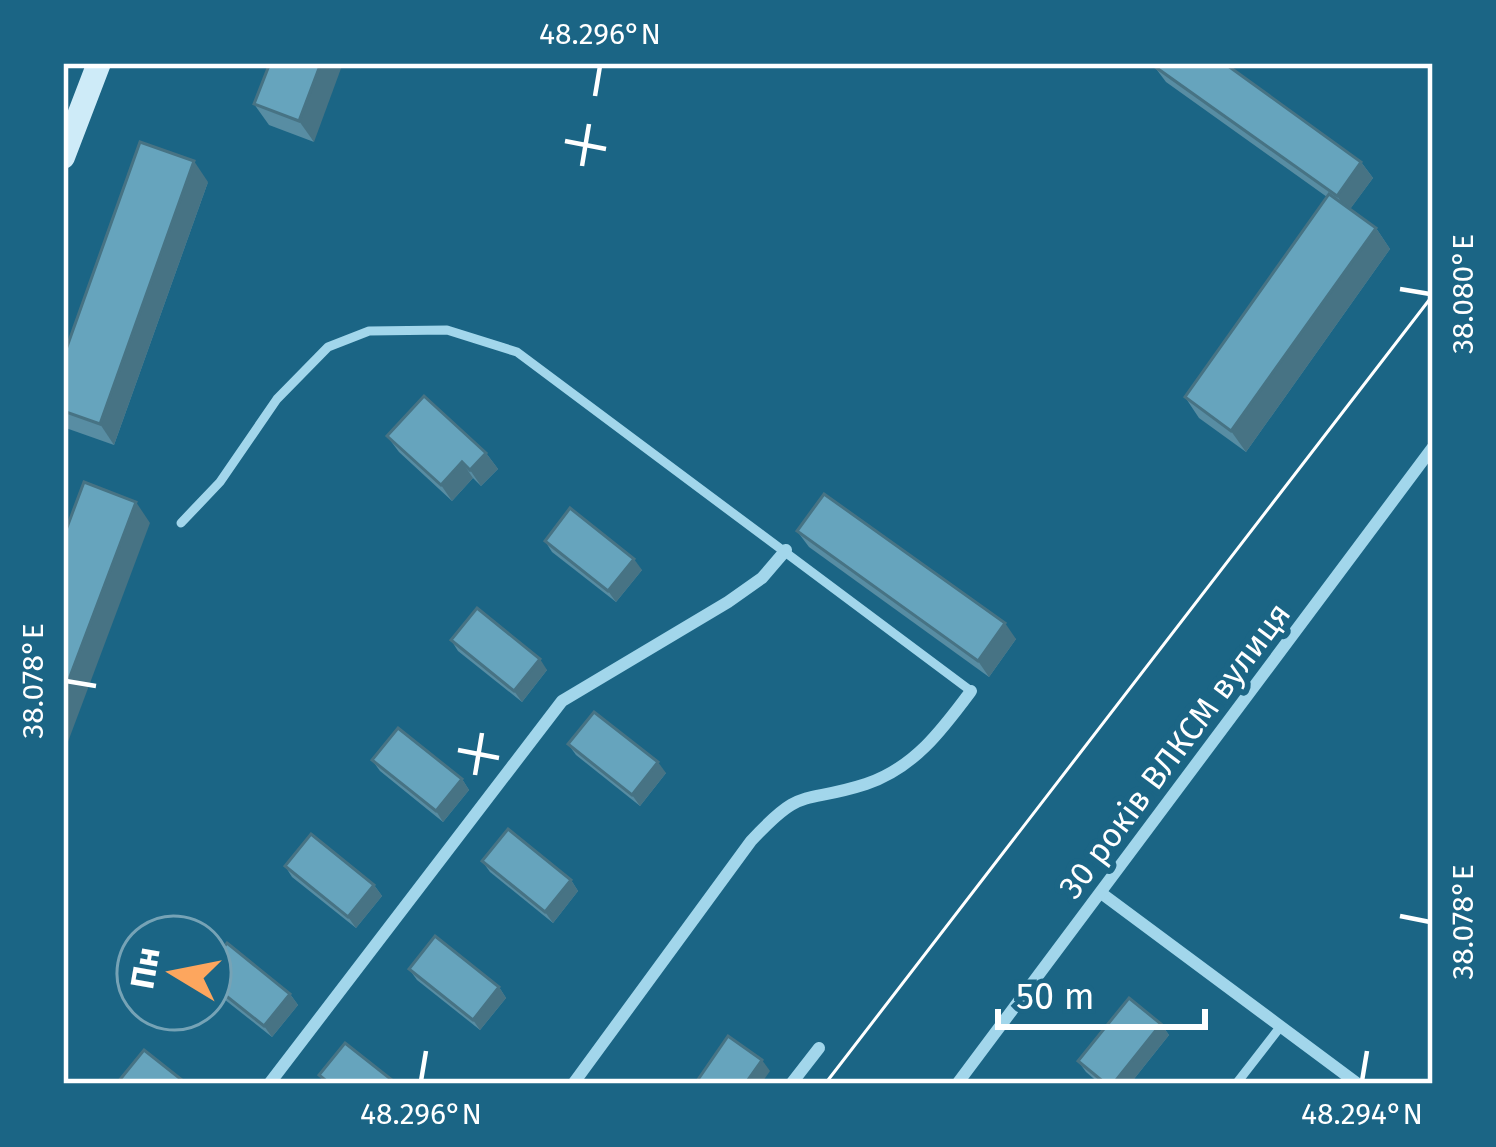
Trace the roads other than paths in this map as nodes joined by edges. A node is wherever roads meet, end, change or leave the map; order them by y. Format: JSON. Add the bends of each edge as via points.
{"nodes":[{"id":1,"x":98,"y":63,"type":"edge"},
{"id":2,"x":63,"y":158,"type":"edge"},
{"id":3,"x":1433,"y":447,"type":"edge"},
{"id":4,"x":181,"y":523,"type":"dead end"},
{"id":5,"x":786,"y":550,"type":"junction"},
{"id":6,"x":971,"y":691,"type":"joint"},
{"id":7,"x":1101,"y":892,"type":"junction"},
{"id":8,"x":1281,"y":1026,"type":"junction"},
{"id":9,"x":819,"y":1048,"type":"dead end"},
{"id":10,"x":268,"y":1084,"type":"edge"},
{"id":11,"x":573,"y":1084,"type":"edge"},
{"id":12,"x":791,"y":1084,"type":"edge"},
{"id":13,"x":957,"y":1084,"type":"edge"},
{"id":14,"x":1236,"y":1084,"type":"edge"},
{"id":15,"x":1358,"y":1084,"type":"edge"}],
"edges":[{"from":1,"to":2,"type":"main road"},
{"from":3,"to":7,"type":"street","name":"30 років ВЛКСМ вулиця"},
{"from":4,"to":5,"type":"lane","via":[[328,347],[368,331],[447,330],[517,352]]},
{"from":5,"to":6,"type":"lane"},
{"from":5,"to":10,"type":"street","via":[[728,602],[562,701]]},
{"from":6,"to":11,"type":"street","via":[[929,746],[901,766],[866,784],[784,805]]},
{"from":7,"to":8,"type":"street"},
{"from":7,"to":13,"type":"street","name":"30 років ВЛКСМ вулиця"},
{"from":8,"to":14,"type":"lane"},
{"from":8,"to":15,"type":"street"},
{"from":9,"to":12,"type":"street"}]}
